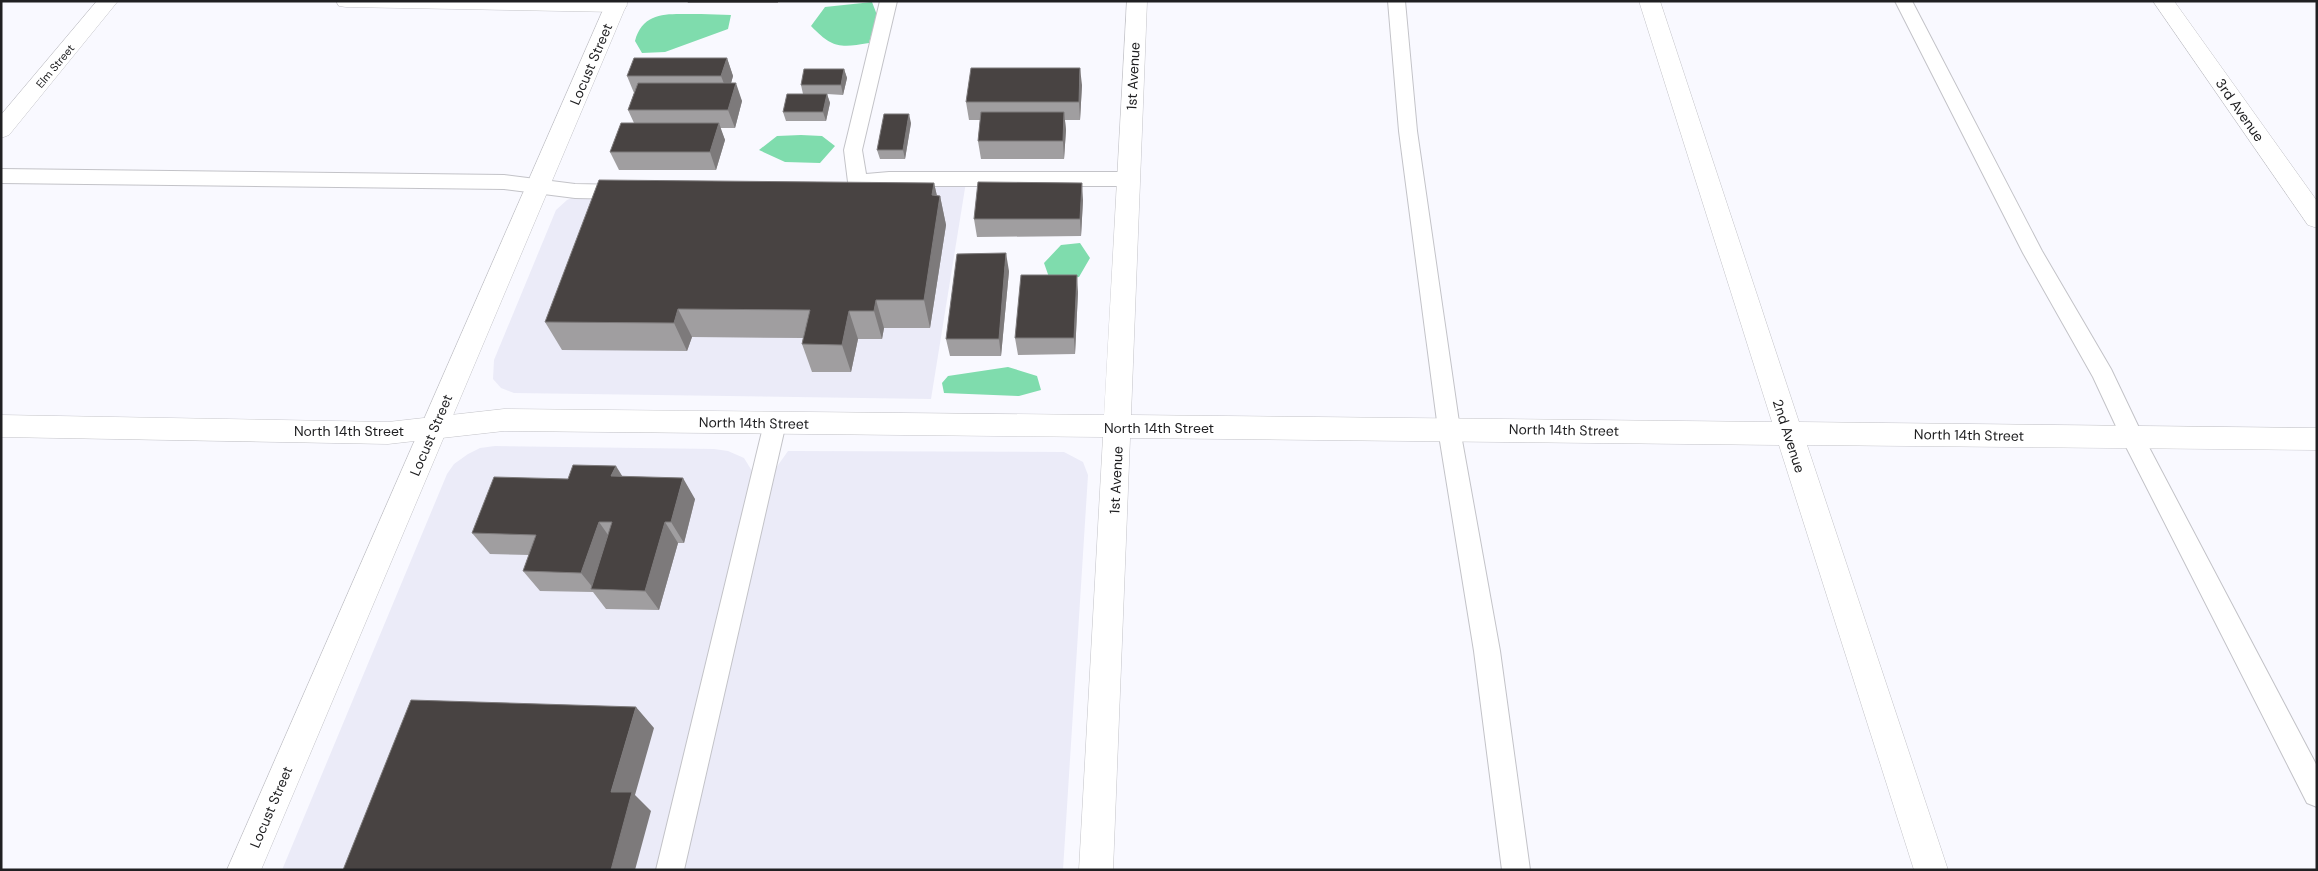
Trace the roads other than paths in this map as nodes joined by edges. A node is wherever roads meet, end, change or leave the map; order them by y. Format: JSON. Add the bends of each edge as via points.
{"nodes":[{"id":1,"x":108,"y":1,"type":"edge"},
{"id":2,"x":346,"y":1,"type":"edge"},
{"id":3,"x":889,"y":1,"type":"edge"},
{"id":4,"x":1137,"y":1,"type":"edge"},
{"id":5,"x":1396,"y":1,"type":"edge"},
{"id":6,"x":1648,"y":1,"type":"edge"},
{"id":7,"x":1903,"y":1,"type":"edge"},
{"id":8,"x":2163,"y":1,"type":"edge"},
{"id":9,"x":618,"y":3,"type":"edge"},
{"id":10,"x":1,"y":130,"type":"edge"},
{"id":11,"x":1,"y":176,"type":"edge"},
{"id":12,"x":1128,"y":179,"type":"junction"},
{"id":13,"x":539,"y":186,"type":"junction"},
{"id":14,"x":644,"y":192,"type":"edge"},
{"id":15,"x":2317,"y":219,"type":"edge"},
{"id":16,"x":775,"y":424,"type":"junction"},
{"id":17,"x":1,"y":426,"type":"edge"},
{"id":18,"x":1118,"y":427,"type":"junction"},
{"id":19,"x":1449,"y":429,"type":"junction"},
{"id":20,"x":433,"y":430,"type":"junction"},
{"id":21,"x":1788,"y":433,"type":"junction"},
{"id":22,"x":2132,"y":437,"type":"junction"},
{"id":23,"x":2317,"y":439,"type":"edge"},
{"id":24,"x":2317,"y":794,"type":"edge"},
{"id":25,"x":244,"y":870,"type":"edge"},
{"id":26,"x":670,"y":870,"type":"edge"},
{"id":27,"x":1096,"y":870,"type":"edge"},
{"id":28,"x":1516,"y":870,"type":"edge"},
{"id":29,"x":1931,"y":870,"type":"edge"}],
"edges":[{"from":1,"to":10,"type":"street","name":"Elm Street"},
{"from":2,"to":9,"type":"street"},
{"from":3,"to":12,"type":"lane","via":[[853,150],[850,184],[898,178]]},
{"from":4,"to":12,"type":"street","name":"1st Avenue"},
{"from":5,"to":19,"type":"lane","via":[[1408,131]]},
{"from":6,"to":21,"type":"street","name":"2nd Avenue"},
{"from":7,"to":22,"type":"lane","via":[[2033,253],[2103,375]]},
{"from":8,"to":15,"type":"street","name":"3rd Avenue"},
{"from":9,"to":13,"type":"street","name":"Locust Street"},
{"from":11,"to":13,"type":"lane","via":[[504,182]]},
{"from":12,"to":18,"type":"street","name":"1st Avenue"},
{"from":13,"to":14,"type":"lane","via":[[575,191]]},
{"from":13,"to":20,"type":"street","name":"Locust Street"},
{"from":16,"to":18,"type":"street","name":"North 14th Street"},
{"from":16,"to":20,"type":"street","name":"North 14th Street","via":[[504,420]]},
{"from":16,"to":26,"type":"lane"},
{"from":17,"to":20,"type":"street","name":"North 14th Street","via":[[388,433]]},
{"from":18,"to":19,"type":"street","name":"North 14th Street"},
{"from":18,"to":27,"type":"street","name":"1st Avenue"},
{"from":19,"to":21,"type":"street","name":"North 14th Street"},
{"from":19,"to":28,"type":"lane","via":[[1487,651]]},
{"from":20,"to":25,"type":"street","name":"Locust Street"},
{"from":21,"to":22,"type":"street","name":"North 14th Street"},
{"from":21,"to":29,"type":"street","name":"2nd Avenue"},
{"from":22,"to":23,"type":"street","name":"North 14th Street"},
{"from":22,"to":24,"type":"lane"}]}
